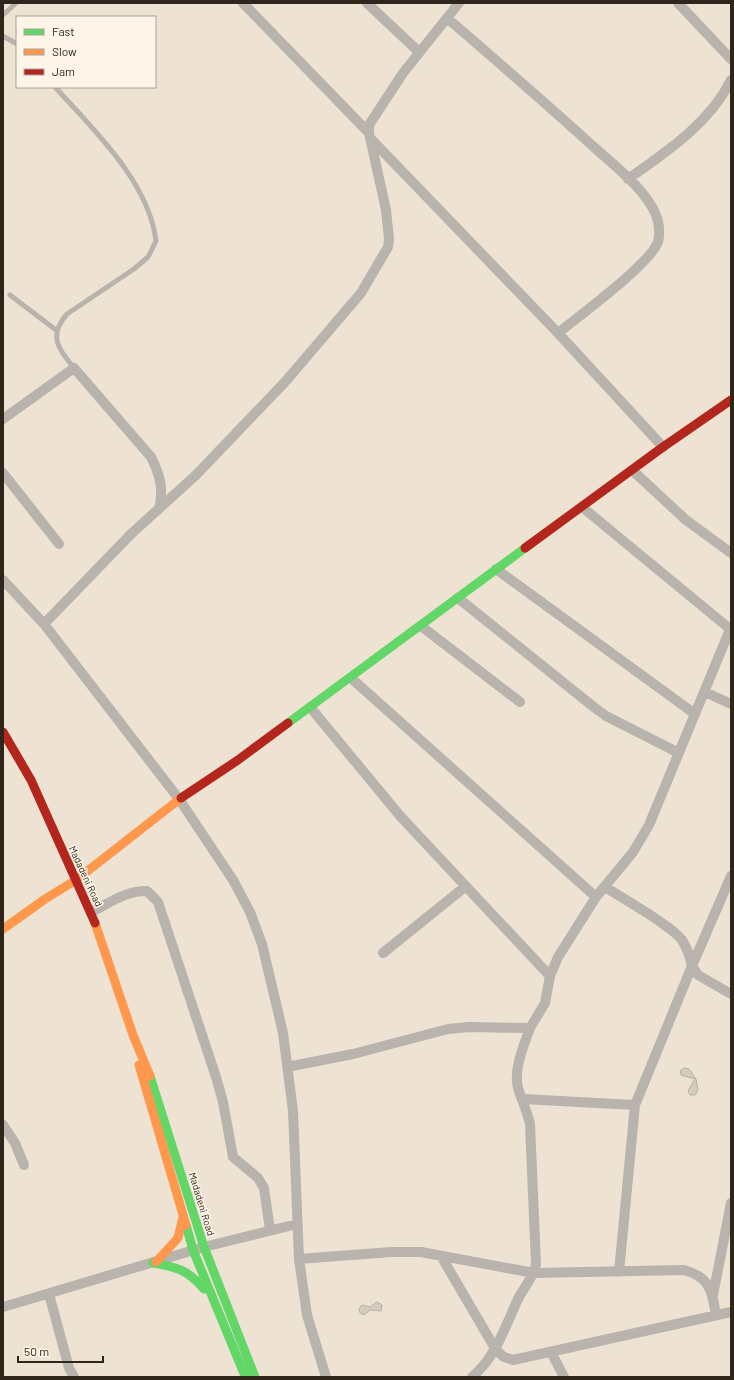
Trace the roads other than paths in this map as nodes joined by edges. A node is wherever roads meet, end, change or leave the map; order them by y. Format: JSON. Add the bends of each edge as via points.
{"nodes":[{"id":1,"x":16,"y":3,"type":"edge"},
{"id":2,"x":243,"y":3,"type":"edge"},
{"id":3,"x":367,"y":3,"type":"edge"},
{"id":4,"x":459,"y":3,"type":"edge"},
{"id":5,"x":678,"y":3,"type":"edge"},
{"id":6,"x":3,"y":16,"type":"edge"},
{"id":7,"x":447,"y":18,"type":"junction"},
{"id":8,"x":3,"y":36,"type":"edge"},
{"id":9,"x":16,"y":43,"type":"edge"},
{"id":10,"x":419,"y":52,"type":"junction"},
{"id":11,"x":731,"y":59,"type":"edge"},
{"id":12,"x":731,"y":80,"type":"edge"},
{"id":13,"x":56,"y":88,"type":"edge"},
{"id":14,"x":369,"y":135,"type":"junction"},
{"id":15,"x":628,"y":179,"type":"junction"},
{"id":16,"x":10,"y":294,"type":"dead end"},
{"id":17,"x":56,"y":330,"type":"junction"},
{"id":18,"x":558,"y":333,"type":"junction"},
{"id":19,"x":74,"y":368,"type":"junction"},
{"id":20,"x":731,"y":400,"type":"edge"},
{"id":21,"x":3,"y":420,"type":"edge"},
{"id":22,"x":663,"y":447,"type":"junction"},
{"id":23,"x":632,"y":470,"type":"junction"},
{"id":24,"x":3,"y":473,"type":"edge"},
{"id":25,"x":582,"y":507,"type":"junction"},
{"id":26,"x":159,"y":509,"type":"junction"},
{"id":27,"x":59,"y":544,"type":"dead end"},
{"id":28,"x":731,"y":554,"type":"edge"},
{"id":29,"x":496,"y":569,"type":"junction"},
{"id":30,"x":3,"y":580,"type":"edge"},
{"id":31,"x":458,"y":598,"type":"junction"},
{"id":32,"x":44,"y":624,"type":"junction"},
{"id":33,"x":421,"y":626,"type":"junction"},
{"id":34,"x":730,"y":628,"type":"edge"},
{"id":35,"x":351,"y":678,"type":"junction"},
{"id":36,"x":705,"y":692,"type":"junction"},
{"id":37,"x":520,"y":702,"type":"dead end"},
{"id":38,"x":731,"y":704,"type":"edge"},
{"id":39,"x":310,"y":707,"type":"junction"},
{"id":40,"x":695,"y":714,"type":"junction"},
{"id":41,"x":3,"y":732,"type":"edge"},
{"id":42,"x":679,"y":753,"type":"junction"},
{"id":43,"x":179,"y":799,"type":"junction"},
{"id":44,"x":731,"y":876,"type":"edge"},
{"id":45,"x":76,"y":880,"type":"junction"},
{"id":46,"x":466,"y":886,"type":"junction"},
{"id":47,"x":605,"y":887,"type":"junction"},
{"id":48,"x":596,"y":897,"type":"junction"},
{"id":49,"x":91,"y":912,"type":"junction"},
{"id":50,"x":3,"y":929,"type":"edge"},
{"id":51,"x":383,"y":953,"type":"dead end"},
{"id":52,"x":692,"y":966,"type":"junction"},
{"id":53,"x":550,"y":976,"type":"junction"},
{"id":54,"x":731,"y":994,"type":"edge"},
{"id":55,"x":530,"y":1028,"type":"junction"},
{"id":56,"x":133,"y":1035,"type":"junction"},
{"id":57,"x":287,"y":1067,"type":"junction"},
{"id":58,"x":523,"y":1099,"type":"junction"},
{"id":59,"x":635,"y":1105,"type":"junction"},
{"id":60,"x":3,"y":1125,"type":"edge"},
{"id":61,"x":24,"y":1165,"type":"dead end"},
{"id":62,"x":731,"y":1203,"type":"edge"},
{"id":63,"x":183,"y":1217,"type":"junction"},
{"id":64,"x":297,"y":1224,"type":"junction"},
{"id":65,"x":270,"y":1230,"type":"junction"},
{"id":66,"x":204,"y":1246,"type":"junction"},
{"id":67,"x":193,"y":1250,"type":"junction"},
{"id":68,"x":441,"y":1256,"type":"junction"},
{"id":69,"x":299,"y":1259,"type":"junction"},
{"id":70,"x":155,"y":1262,"type":"junction"},
{"id":71,"x":619,"y":1272,"type":"junction"},
{"id":72,"x":534,"y":1273,"type":"junction"},
{"id":73,"x":49,"y":1294,"type":"junction"},
{"id":74,"x":713,"y":1295,"type":"junction"},
{"id":75,"x":213,"y":1300,"type":"junction"},
{"id":76,"x":3,"y":1307,"type":"edge"},
{"id":77,"x":731,"y":1312,"type":"edge"},
{"id":78,"x":716,"y":1315,"type":"junction"},
{"id":79,"x":496,"y":1350,"type":"junction"},
{"id":80,"x":551,"y":1352,"type":"junction"},
{"id":81,"x":74,"y":1377,"type":"edge"},
{"id":82,"x":245,"y":1377,"type":"edge"},
{"id":83,"x":255,"y":1377,"type":"edge"},
{"id":84,"x":326,"y":1377,"type":"edge"},
{"id":85,"x":472,"y":1377,"type":"edge"},
{"id":86,"x":564,"y":1377,"type":"edge"}],
"edges":[{"from":1,"to":6,"type":"lane"},
{"from":2,"to":14,"type":"street"},
{"from":3,"to":10,"type":"street"},
{"from":4,"to":7,"type":"street"},
{"from":5,"to":11,"type":"street"},
{"from":7,"to":10,"type":"street"},
{"from":7,"to":15,"type":"street","via":[[536,93]]},
{"from":8,"to":9,"type":"lane"},
{"from":10,"to":14,"type":"street","via":[[371,122]]},
{"from":12,"to":15,"type":"street","via":[[725,92],[689,133]]},
{"from":13,"to":17,"type":"lane","via":[[104,142],[129,176],[151,216],[156,241],[148,257],[67,314]]},
{"from":14,"to":18,"type":"street"},
{"from":14,"to":26,"type":"street","via":[[389,232],[388,247],[374,273],[361,293],[285,382],[196,475]]},
{"from":15,"to":18,"type":"street","via":[[656,215],[659,228],[654,250],[642,264]]},
{"from":16,"to":17,"type":"lane"},
{"from":17,"to":19,"type":"lane","via":[[59,344]]},
{"from":18,"to":22,"type":"street"},
{"from":19,"to":21,"type":"street"},
{"from":19,"to":26,"type":"street","via":[[151,457],[162,485]]},
{"from":20,"to":22,"type":"street"},
{"from":22,"to":23,"type":"street"},
{"from":23,"to":25,"type":"street"},
{"from":23,"to":28,"type":"street","via":[[686,520]]},
{"from":24,"to":27,"type":"street"},
{"from":25,"to":29,"type":"street"},
{"from":25,"to":34,"type":"street"},
{"from":26,"to":32,"type":"street","via":[[131,534]]},
{"from":29,"to":31,"type":"street"},
{"from":29,"to":40,"type":"street"},
{"from":30,"to":32,"type":"street"},
{"from":31,"to":33,"type":"street"},
{"from":31,"to":42,"type":"street","via":[[590,705],[606,716]]},
{"from":32,"to":43,"type":"street"},
{"from":33,"to":35,"type":"street"},
{"from":33,"to":37,"type":"street"},
{"from":34,"to":36,"type":"street"},
{"from":35,"to":39,"type":"street"},
{"from":35,"to":48,"type":"street"},
{"from":36,"to":38,"type":"street"},
{"from":36,"to":40,"type":"street"},
{"from":39,"to":43,"type":"street"},
{"from":39,"to":46,"type":"street","via":[[401,817]]},
{"from":40,"to":42,"type":"street"},
{"from":41,"to":45,"type":"street","name":"Madadeni Road","via":[[31,780]]},
{"from":42,"to":47,"type":"street","via":[[649,825],[633,852]]},
{"from":43,"to":45,"type":"street"},
{"from":43,"to":57,"type":"street","via":[[233,880],[250,912],[262,944],[271,981],[283,1033]]},
{"from":44,"to":52,"type":"street"},
{"from":45,"to":49,"type":"street","name":"Madadeni Road"},
{"from":45,"to":50,"type":"street"},
{"from":46,"to":51,"type":"street"},
{"from":46,"to":53,"type":"street"},
{"from":47,"to":48,"type":"street"},
{"from":47,"to":52,"type":"street","via":[[681,938]]},
{"from":48,"to":53,"type":"street","via":[[558,957]]},
{"from":49,"to":56,"type":"street","name":"Madadeni Road"},
{"from":49,"to":65,"type":"street","via":[[140,891],[147,891],[158,902],[216,1077],[233,1157],[258,1178],[264,1188]]},
{"from":52,"to":54,"type":"street","via":[[698,975]]},
{"from":52,"to":59,"type":"street"},
{"from":53,"to":55,"type":"street","via":[[545,1003]]},
{"from":55,"to":57,"type":"street","via":[[469,1026],[448,1029],[353,1054]]},
{"from":55,"to":58,"type":"street","via":[[517,1073],[518,1089]]},
{"from":56,"to":63,"type":"street","name":"Madadeni Road","via":[[142,1081]]},
{"from":56,"to":66,"type":"street","name":"Madadeni Road","via":[[150,1075]]},
{"from":57,"to":64,"type":"street","via":[[293,1110]]},
{"from":58,"to":59,"type":"street"},
{"from":58,"to":72,"type":"street","via":[[530,1124],[536,1264]]},
{"from":59,"to":71,"type":"street"},
{"from":60,"to":61,"type":"street","via":[[15,1143]]},
{"from":62,"to":74,"type":"street"},
{"from":63,"to":67,"type":"street","name":"Madadeni Road"},
{"from":63,"to":70,"type":"street","via":[[178,1238]]},
{"from":64,"to":65,"type":"street"},
{"from":64,"to":69,"type":"street"},
{"from":65,"to":66,"type":"street"},
{"from":66,"to":67,"type":"street"},
{"from":66,"to":83,"type":"street","name":"Madadeni Road"},
{"from":67,"to":70,"type":"street"},
{"from":67,"to":75,"type":"street","name":"Madadeni Road"},
{"from":68,"to":69,"type":"street","via":[[421,1252],[391,1252]]},
{"from":68,"to":72,"type":"street"},
{"from":68,"to":79,"type":"street"},
{"from":69,"to":84,"type":"street","via":[[307,1314]]},
{"from":70,"to":73,"type":"street"},
{"from":70,"to":75,"type":"street","via":[[191,1273]]},
{"from":71,"to":72,"type":"street"},
{"from":71,"to":74,"type":"street","via":[[684,1270],[697,1274],[706,1282]]},
{"from":72,"to":79,"type":"street","via":[[510,1315]]},
{"from":73,"to":76,"type":"street"},
{"from":73,"to":81,"type":"street","via":[[69,1368]]},
{"from":74,"to":78,"type":"street"},
{"from":75,"to":82,"type":"street","name":"Madadeni Road"},
{"from":77,"to":78,"type":"street"},
{"from":78,"to":80,"type":"street"},
{"from":79,"to":80,"type":"street","via":[[513,1360]]},
{"from":79,"to":85,"type":"street","via":[[483,1368]]},
{"from":80,"to":86,"type":"street"}]}
